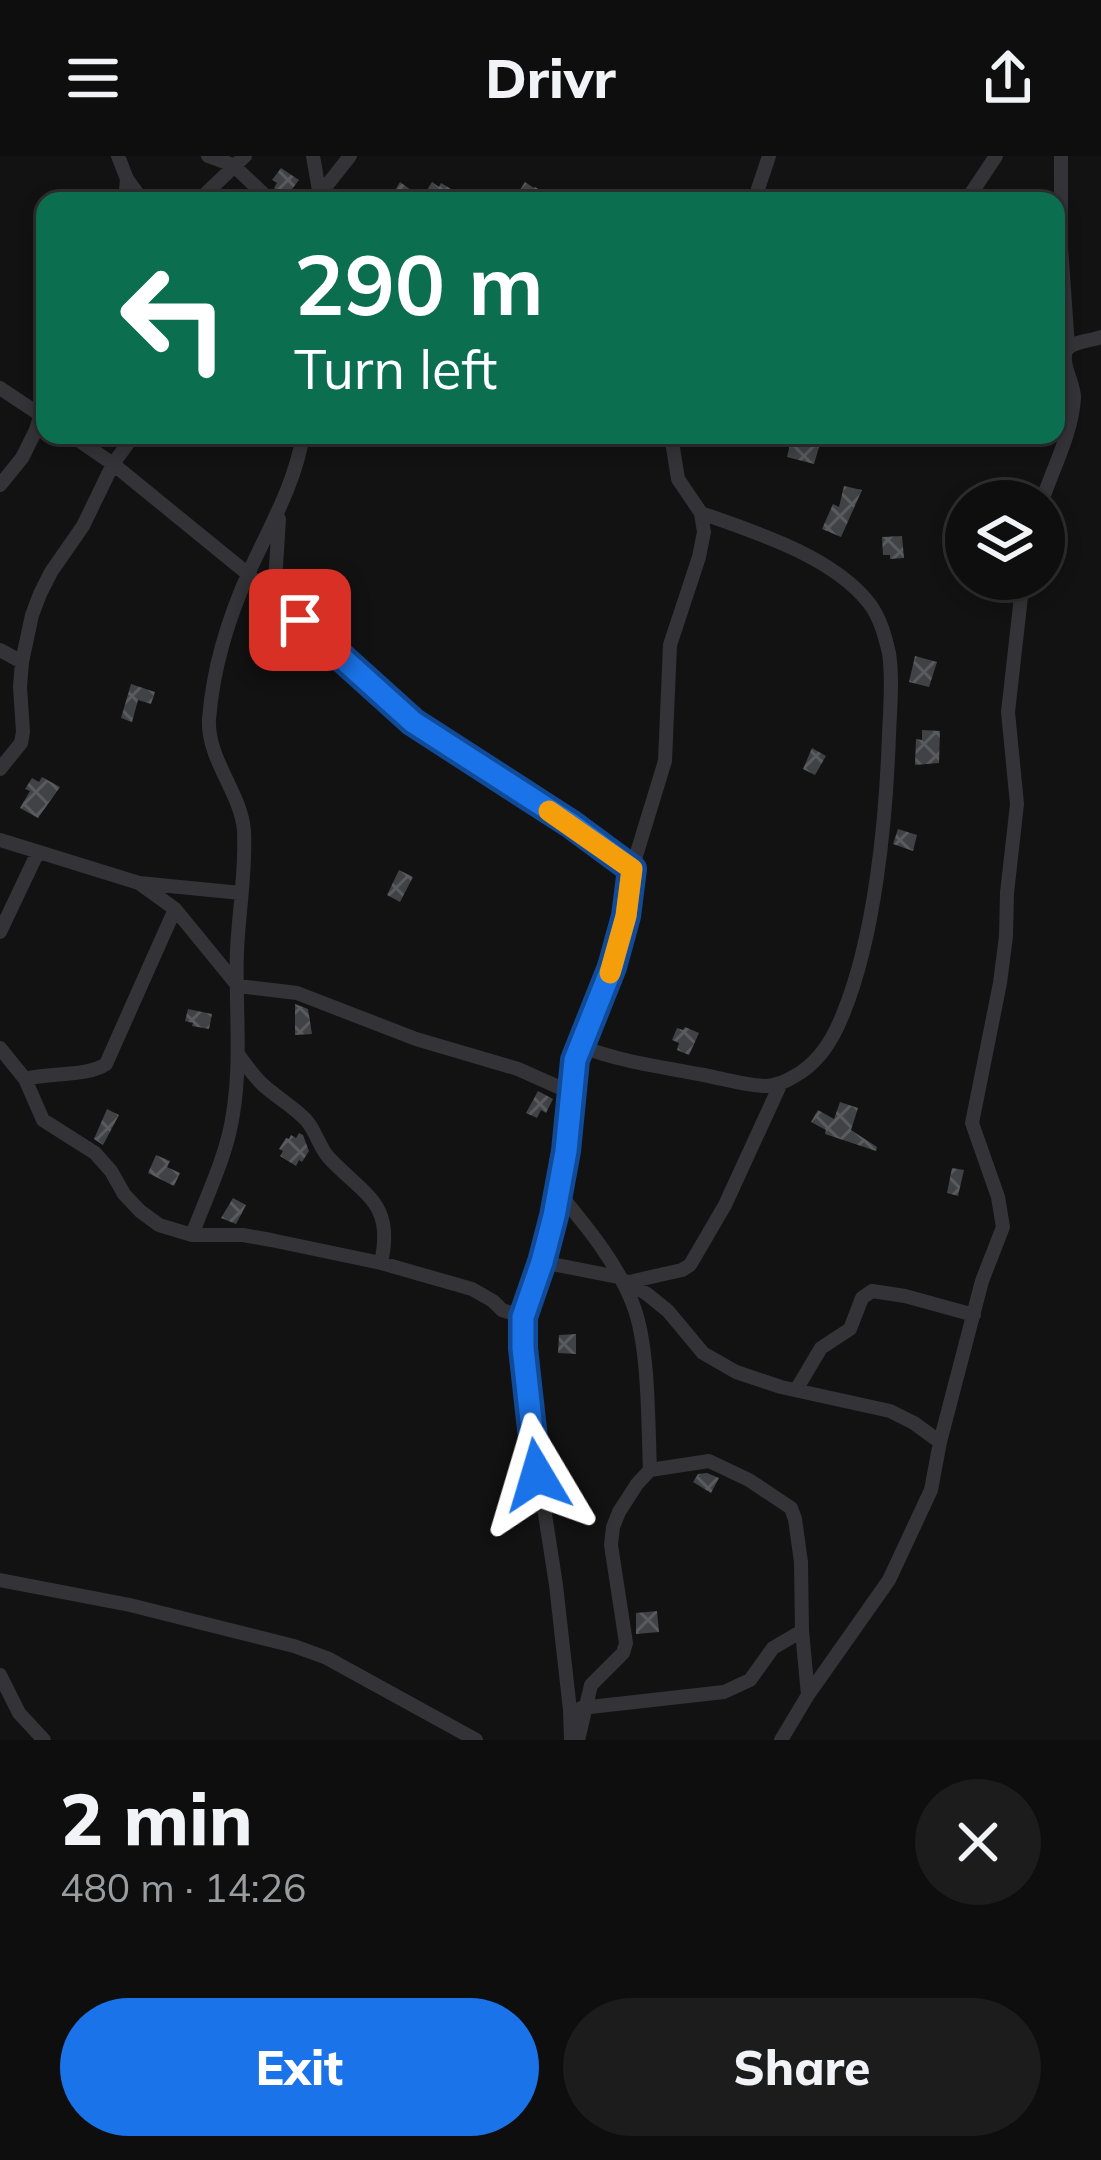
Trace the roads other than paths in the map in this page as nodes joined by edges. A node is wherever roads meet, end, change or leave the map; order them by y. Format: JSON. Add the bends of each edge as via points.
{"nodes":[{"id":1,"x":118,"y":156,"type":"edge"},
{"id":2,"x":208,"y":156,"type":"edge"},
{"id":3,"x":313,"y":156,"type":"edge"},
{"id":4,"x":350,"y":156,"type":"edge"},
{"id":5,"x":770,"y":156,"type":"edge"},
{"id":6,"x":995,"y":156,"type":"edge"},
{"id":7,"x":1060,"y":156,"type":"edge"},
{"id":8,"x":239,"y":160,"type":"edge"},
{"id":9,"x":127,"y":179,"type":"junction"},
{"id":10,"x":126,"y":192,"type":"edge"},
{"id":11,"x":136,"y":192,"type":"edge"},
{"id":12,"x":207,"y":192,"type":"edge"},
{"id":13,"x":264,"y":192,"type":"edge"},
{"id":14,"x":318,"y":192,"type":"edge"},
{"id":15,"x":323,"y":192,"type":"edge"},
{"id":16,"x":757,"y":192,"type":"edge"},
{"id":17,"x":972,"y":192,"type":"edge"},
{"id":18,"x":1060,"y":192,"type":"edge"},
{"id":19,"x":1065,"y":304,"type":"edge"},
{"id":20,"x":1101,"y":337,"type":"edge"},
{"id":21,"x":1068,"y":347,"type":"junction"},
{"id":22,"x":1065,"y":361,"type":"edge"},
{"id":23,"x":1065,"y":361,"type":"edge"},
{"id":24,"x":0,"y":388,"type":"edge"},
{"id":25,"x":36,"y":406,"type":"edge"},
{"id":26,"x":36,"y":430,"type":"edge"},
{"id":27,"x":1065,"y":434,"type":"edge"},
{"id":28,"x":83,"y":444,"type":"edge"},
{"id":29,"x":127,"y":444,"type":"edge"},
{"id":30,"x":302,"y":444,"type":"edge"},
{"id":31,"x":674,"y":444,"type":"edge"},
{"id":32,"x":1062,"y":444,"type":"edge"},
{"id":33,"x":113,"y":464,"type":"junction"},
{"id":34,"x":1049,"y":480,"type":"edge"},
{"id":35,"x":0,"y":485,"type":"edge"},
{"id":36,"x":279,"y":512,"type":"junction"},
{"id":37,"x":701,"y":513,"type":"junction"},
{"id":38,"x":248,"y":574,"type":"junction"},
{"id":39,"x":274,"y":598,"type":"junction"},
{"id":40,"x":1021,"y":600,"type":"edge"},
{"id":41,"x":0,"y":650,"type":"edge"},
{"id":42,"x":22,"y":662,"type":"junction"},
{"id":43,"x":0,"y":769,"type":"edge"},
{"id":44,"x":0,"y":840,"type":"edge"},
{"id":45,"x":37,"y":854,"type":"junction"},
{"id":46,"x":632,"y":869,"type":"junction"},
{"id":47,"x":139,"y":884,"type":"junction"},
{"id":48,"x":241,"y":893,"type":"junction"},
{"id":49,"x":175,"y":909,"type":"junction"},
{"id":50,"x":0,"y":932,"type":"edge"},
{"id":51,"x":238,"y":986,"type":"junction"},
{"id":52,"x":580,"y":1046,"type":"junction"},
{"id":53,"x":0,"y":1048,"type":"edge"},
{"id":54,"x":238,"y":1054,"type":"junction"},
{"id":55,"x":26,"y":1079,"type":"junction"},
{"id":56,"x":781,"y":1083,"type":"junction"},
{"id":57,"x":572,"y":1094,"type":"junction"},
{"id":58,"x":558,"y":1192,"type":"junction"},
{"id":59,"x":192,"y":1234,"type":"junction"},
{"id":60,"x":542,"y":1262,"type":"junction"},
{"id":61,"x":381,"y":1263,"type":"junction"},
{"id":62,"x":624,"y":1279,"type":"junction"},
{"id":63,"x":974,"y":1315,"type":"junction"},
{"id":64,"x":523,"y":1317,"type":"junction"},
{"id":65,"x":796,"y":1390,"type":"junction"},
{"id":66,"x":940,"y":1442,"type":"junction"},
{"id":67,"x":650,"y":1470,"type":"junction"},
{"id":68,"x":0,"y":1580,"type":"edge"},
{"id":69,"x":802,"y":1631,"type":"junction"},
{"id":70,"x":0,"y":1676,"type":"edge"},
{"id":71,"x":808,"y":1695,"type":"junction"},
{"id":72,"x":587,"y":1708,"type":"junction"},
{"id":73,"x":570,"y":1710,"type":"junction"},
{"id":74,"x":44,"y":1740,"type":"edge"},
{"id":75,"x":476,"y":1740,"type":"edge"},
{"id":76,"x":574,"y":1740,"type":"edge"},
{"id":77,"x":781,"y":1740,"type":"edge"}],
"edges":[{"from":1,"to":9,"type":"street"},
{"from":2,"to":8,"type":"street"},
{"from":3,"to":14,"type":"street"},
{"from":4,"to":15,"type":"street"},
{"from":5,"to":16,"type":"street"},
{"from":6,"to":17,"type":"street"},
{"from":7,"to":18,"type":"street"},
{"from":8,"to":12,"type":"street"},
{"from":8,"to":13,"type":"street"},
{"from":9,"to":10,"type":"street"},
{"from":9,"to":11,"type":"street"},
{"from":19,"to":21,"type":"street"},
{"from":20,"to":21,"type":"street"},
{"from":21,"to":22,"type":"street"},
{"from":23,"to":27,"type":"street","via":[[1075,391]]},
{"from":24,"to":25,"type":"street"},
{"from":26,"to":35,"type":"street"},
{"from":28,"to":33,"type":"street"},
{"from":29,"to":33,"type":"street"},
{"from":30,"to":36,"type":"street"},
{"from":31,"to":37,"type":"street","via":[[678,479]]},
{"from":32,"to":34,"type":"street"},
{"from":33,"to":38,"type":"street"},
{"from":33,"to":42,"type":"street","via":[[40,594]]},
{"from":36,"to":38,"type":"street"},
{"from":36,"to":39,"type":"street"},
{"from":37,"to":46,"type":"street","via":[[699,557],[670,645],[665,761]]},
{"from":37,"to":56,"type":"street","via":[[779,542],[855,587],[871,605],[890,657],[884,807],[856,979],[828,1045]]},
{"from":38,"to":39,"type":"street"},
{"from":38,"to":48,"type":"street","via":[[218,664],[208,726],[243,826]]},
{"from":39,"to":46,"type":"street","via":[[413,722]]},
{"from":40,"to":63,"type":"street","via":[[1008,712],[1017,804],[1006,936],[972,1123],[1003,1227]]},
{"from":41,"to":42,"type":"street"},
{"from":42,"to":43,"type":"street","via":[[21,742]]},
{"from":44,"to":45,"type":"street"},
{"from":45,"to":47,"type":"street"},
{"from":45,"to":50,"type":"street"},
{"from":46,"to":52,"type":"street","via":[[612,967]]},
{"from":47,"to":48,"type":"street"},
{"from":47,"to":49,"type":"street"},
{"from":48,"to":51,"type":"street"},
{"from":49,"to":51,"type":"street"},
{"from":49,"to":55,"type":"street","via":[[106,1064]]},
{"from":51,"to":54,"type":"street"},
{"from":51,"to":57,"type":"street","via":[[297,993]]},
{"from":52,"to":56,"type":"street","via":[[753,1085]]},
{"from":52,"to":57,"type":"street"},
{"from":53,"to":55,"type":"street"},
{"from":54,"to":59,"type":"street","via":[[224,1152]]},
{"from":54,"to":61,"type":"street","via":[[364,1190],[384,1221]]},
{"from":55,"to":59,"type":"street","via":[[39,1115],[104,1161],[140,1211]]},
{"from":56,"to":62,"type":"street","via":[[690,1265]]},
{"from":57,"to":58,"type":"street"},
{"from":58,"to":60,"type":"street"},
{"from":58,"to":62,"type":"street"},
{"from":59,"to":61,"type":"street","via":[[243,1235]]},
{"from":60,"to":62,"type":"street"},
{"from":60,"to":64,"type":"street"},
{"from":61,"to":64,"type":"street","via":[[472,1289]]},
{"from":62,"to":65,"type":"street","via":[[668,1311],[703,1353]]},
{"from":62,"to":67,"type":"street","via":[[641,1341]]},
{"from":63,"to":65,"type":"street","via":[[872,1291]]},
{"from":63,"to":66,"type":"street"},
{"from":64,"to":73,"type":"street"},
{"from":65,"to":66,"type":"street","via":[[890,1411]]},
{"from":66,"to":71,"type":"street","via":[[931,1490],[889,1580]]},
{"from":67,"to":69,"type":"street","via":[[709,1460],[791,1508]]},
{"from":67,"to":72,"type":"street","via":[[613,1527],[625,1649],[595,1680]]},
{"from":68,"to":75,"type":"street","via":[[294,1646]]},
{"from":69,"to":71,"type":"street"},
{"from":69,"to":72,"type":"street","via":[[773,1648],[750,1680],[724,1692]]},
{"from":70,"to":74,"type":"street"},
{"from":71,"to":77,"type":"street"},
{"from":72,"to":73,"type":"street"},
{"from":72,"to":76,"type":"street"},
{"from":73,"to":76,"type":"street"}]}
